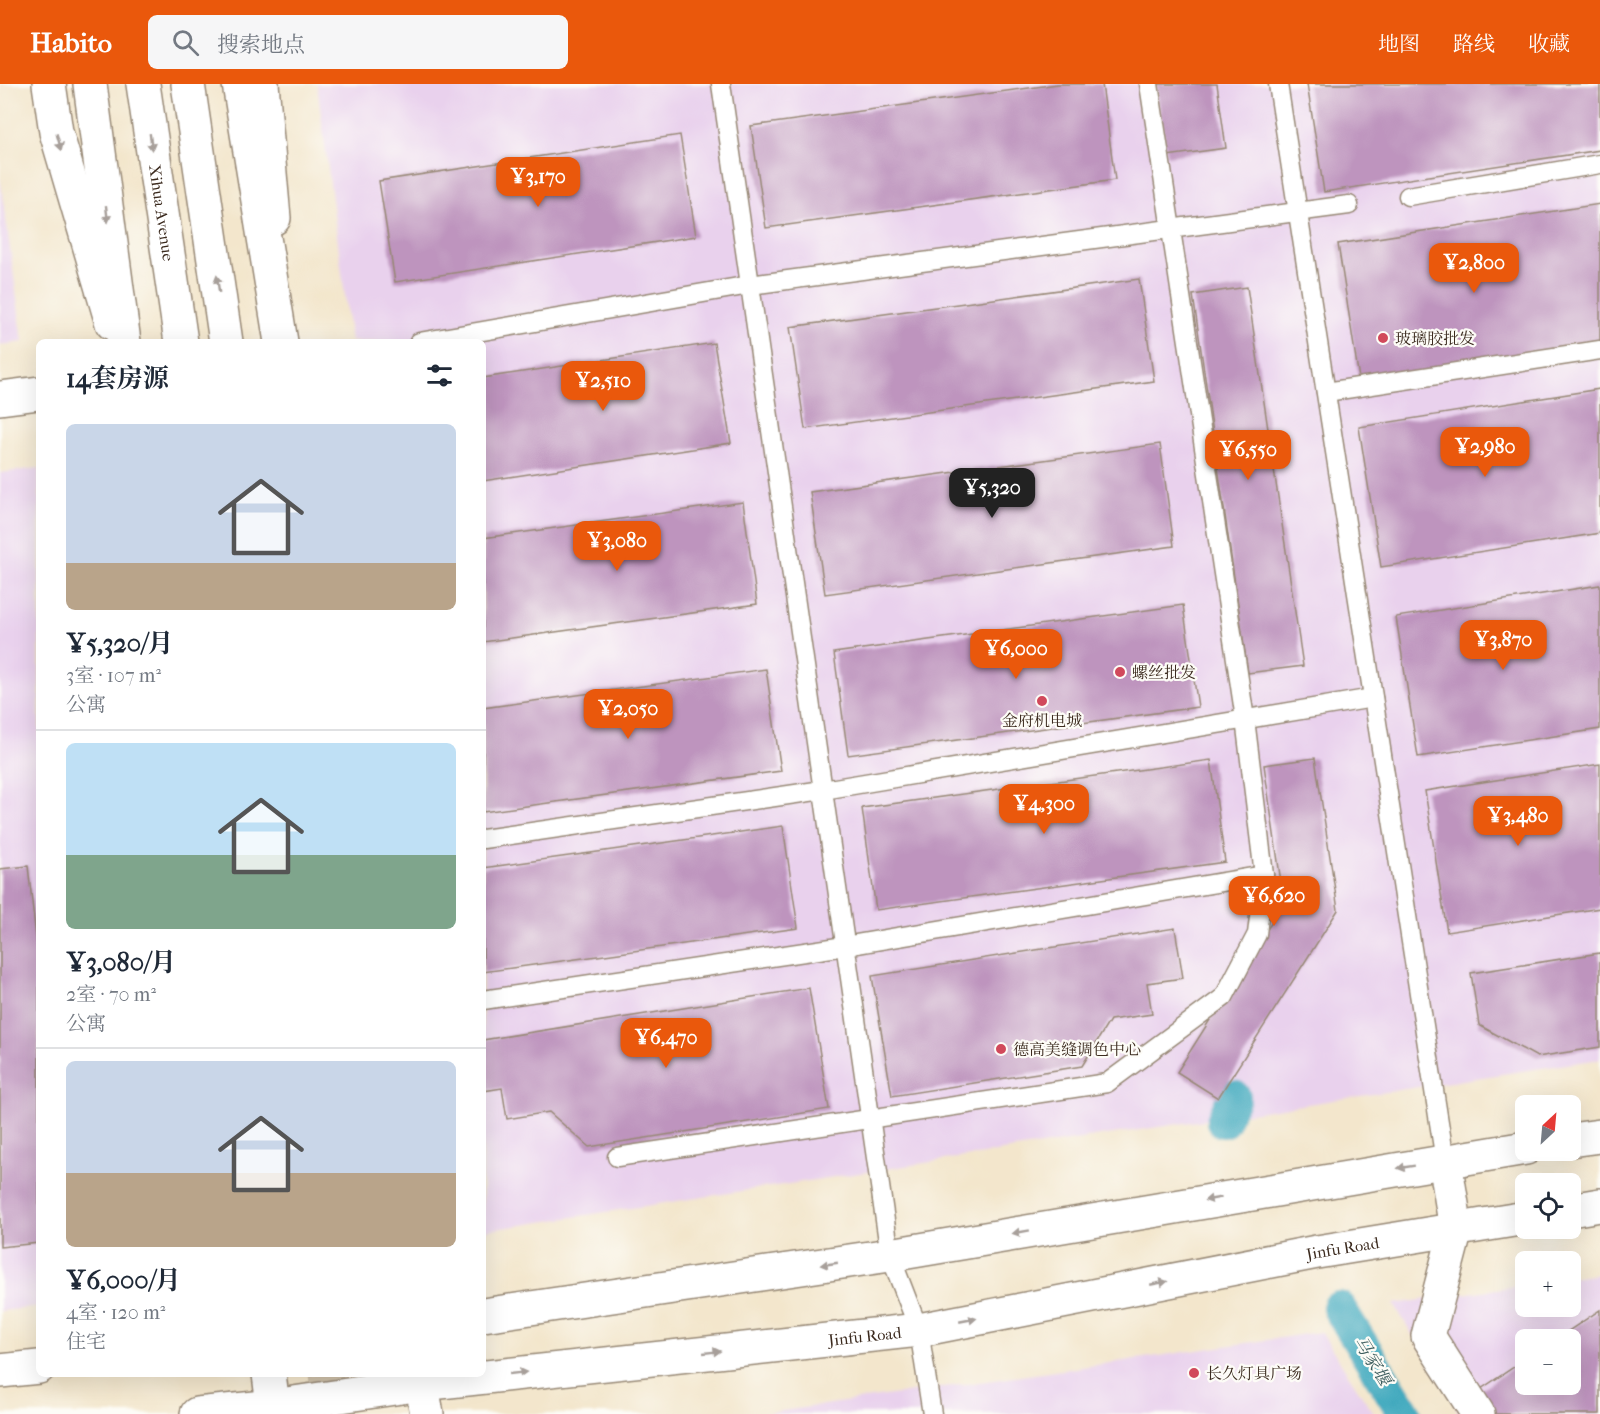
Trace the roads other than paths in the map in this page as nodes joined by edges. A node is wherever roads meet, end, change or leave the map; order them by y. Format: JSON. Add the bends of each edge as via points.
{"nodes":[{"id":1,"x":49,"y":84,"type":"edge"},
{"id":2,"x":90,"y":84,"type":"edge"},
{"id":3,"x":143,"y":84,"type":"edge"},
{"id":4,"x":188,"y":84,"type":"edge"},
{"id":5,"x":239,"y":84,"type":"edge"},
{"id":6,"x":262,"y":84,"type":"edge"},
{"id":7,"x":721,"y":84,"type":"edge"},
{"id":8,"x":1149,"y":84,"type":"edge"},
{"id":9,"x":1278,"y":84,"type":"edge"},
{"id":10,"x":1600,"y":164,"type":"edge"},
{"id":11,"x":1408,"y":196,"type":"dead end"},
{"id":12,"x":1349,"y":205,"type":"dead end"},
{"id":13,"x":1298,"y":212,"type":"junction"},
{"id":14,"x":1170,"y":229,"type":"junction"},
{"id":15,"x":750,"y":285,"type":"junction"},
{"id":16,"x":117,"y":339,"type":"edge"},
{"id":17,"x":124,"y":339,"type":"edge"},
{"id":18,"x":181,"y":339,"type":"edge"},
{"id":19,"x":226,"y":339,"type":"edge"},
{"id":20,"x":282,"y":339,"type":"edge"},
{"id":21,"x":282,"y":339,"type":"edge"},
{"id":22,"x":436,"y":339,"type":"edge"},
{"id":23,"x":1600,"y":350,"type":"edge"},
{"id":24,"x":1326,"y":392,"type":"junction"},
{"id":25,"x":36,"y":393,"type":"edge"},
{"id":26,"x":0,"y":398,"type":"edge"},
{"id":27,"x":1373,"y":698,"type":"junction"},
{"id":28,"x":1245,"y":719,"type":"junction"},
{"id":29,"x":823,"y":790,"type":"junction"},
{"id":30,"x":486,"y":839,"type":"edge"},
{"id":31,"x":1264,"y":875,"type":"junction"},
{"id":32,"x":845,"y":946,"type":"junction"},
{"id":33,"x":486,"y":1000,"type":"edge"},
{"id":34,"x":870,"y":1118,"type":"junction"},
{"id":35,"x":1600,"y":1136,"type":"edge"},
{"id":36,"x":1581,"y":1139,"type":"edge"},
{"id":37,"x":1515,"y":1150,"type":"edge"},
{"id":38,"x":617,"y":1157,"type":"dead end"},
{"id":39,"x":1445,"y":1161,"type":"junction"},
{"id":40,"x":1600,"y":1205,"type":"edge"},
{"id":41,"x":1581,"y":1208,"type":"edge"},
{"id":42,"x":1515,"y":1220,"type":"edge"},
{"id":43,"x":1456,"y":1229,"type":"junction"},
{"id":44,"x":890,"y":1255,"type":"junction"},
{"id":45,"x":486,"y":1316,"type":"edge"},
{"id":46,"x":919,"y":1330,"type":"junction"},
{"id":47,"x":36,"y":1367,"type":"edge"},
{"id":48,"x":0,"y":1371,"type":"edge"},
{"id":49,"x":269,"y":1377,"type":"edge"},
{"id":50,"x":423,"y":1391,"type":"edge"},
{"id":51,"x":273,"y":1410,"type":"edge"},
{"id":52,"x":197,"y":1414,"type":"edge"},
{"id":53,"x":932,"y":1414,"type":"edge"},
{"id":54,"x":1478,"y":1414,"type":"edge"}],
"edges":[{"from":1,"to":16,"type":"main road","one_way":true,"via":[[56,132]]},
{"from":2,"to":17,"type":"main road","one_way":true},
{"from":3,"to":18,"type":"main road","name":"Xihua Avenue","one_way":true},
{"from":19,"to":4,"type":"main road","one_way":true},
{"from":5,"to":20,"type":"main road"},
{"from":6,"to":21,"type":"main road"},
{"from":7,"to":15,"type":"lane"},
{"from":8,"to":14,"type":"lane"},
{"from":9,"to":13,"type":"lane"},
{"from":10,"to":11,"type":"lane"},
{"from":12,"to":13,"type":"lane"},
{"from":13,"to":14,"type":"lane"},
{"from":13,"to":24,"type":"lane"},
{"from":14,"to":15,"type":"lane"},
{"from":14,"to":28,"type":"lane"},
{"from":15,"to":22,"type":"lane"},
{"from":15,"to":29,"type":"lane"},
{"from":23,"to":24,"type":"lane"},
{"from":24,"to":27,"type":"lane"},
{"from":25,"to":26,"type":"main road"},
{"from":27,"to":28,"type":"lane"},
{"from":27,"to":39,"type":"lane"},
{"from":28,"to":29,"type":"lane"},
{"from":28,"to":31,"type":"lane"},
{"from":29,"to":30,"type":"lane"},
{"from":29,"to":32,"type":"lane"},
{"from":31,"to":32,"type":"lane"},
{"from":31,"to":34,"type":"lane","via":[[1257,934],[1224,997],[1107,1083]]},
{"from":32,"to":33,"type":"lane"},
{"from":32,"to":34,"type":"lane"},
{"from":34,"to":38,"type":"lane"},
{"from":34,"to":44,"type":"lane"},
{"from":35,"to":36,"type":"main road"},
{"from":37,"to":39,"type":"main road"},
{"from":39,"to":43,"type":"main road"},
{"from":39,"to":44,"type":"main road","one_way":true},
{"from":40,"to":41,"type":"main road"},
{"from":42,"to":43,"type":"main road","name":"Jinfu Road"},
{"from":46,"to":43,"type":"main road","name":"Jinfu Road","one_way":true,"via":[[1317,1252]]},
{"from":43,"to":54,"type":"main road","via":[[1428,1336]]},
{"from":44,"to":45,"type":"main road","one_way":true},
{"from":44,"to":46,"type":"lane"},
{"from":50,"to":46,"type":"main road","name":"Jinfu Road","one_way":true},
{"from":46,"to":53,"type":"lane"},
{"from":47,"to":48,"type":"main road"},
{"from":49,"to":51,"type":"main road"},
{"from":50,"to":51,"type":"main road","name":"Jinfu Road"},
{"from":51,"to":52,"type":"main road","name":"Jinfu Road"}]}
